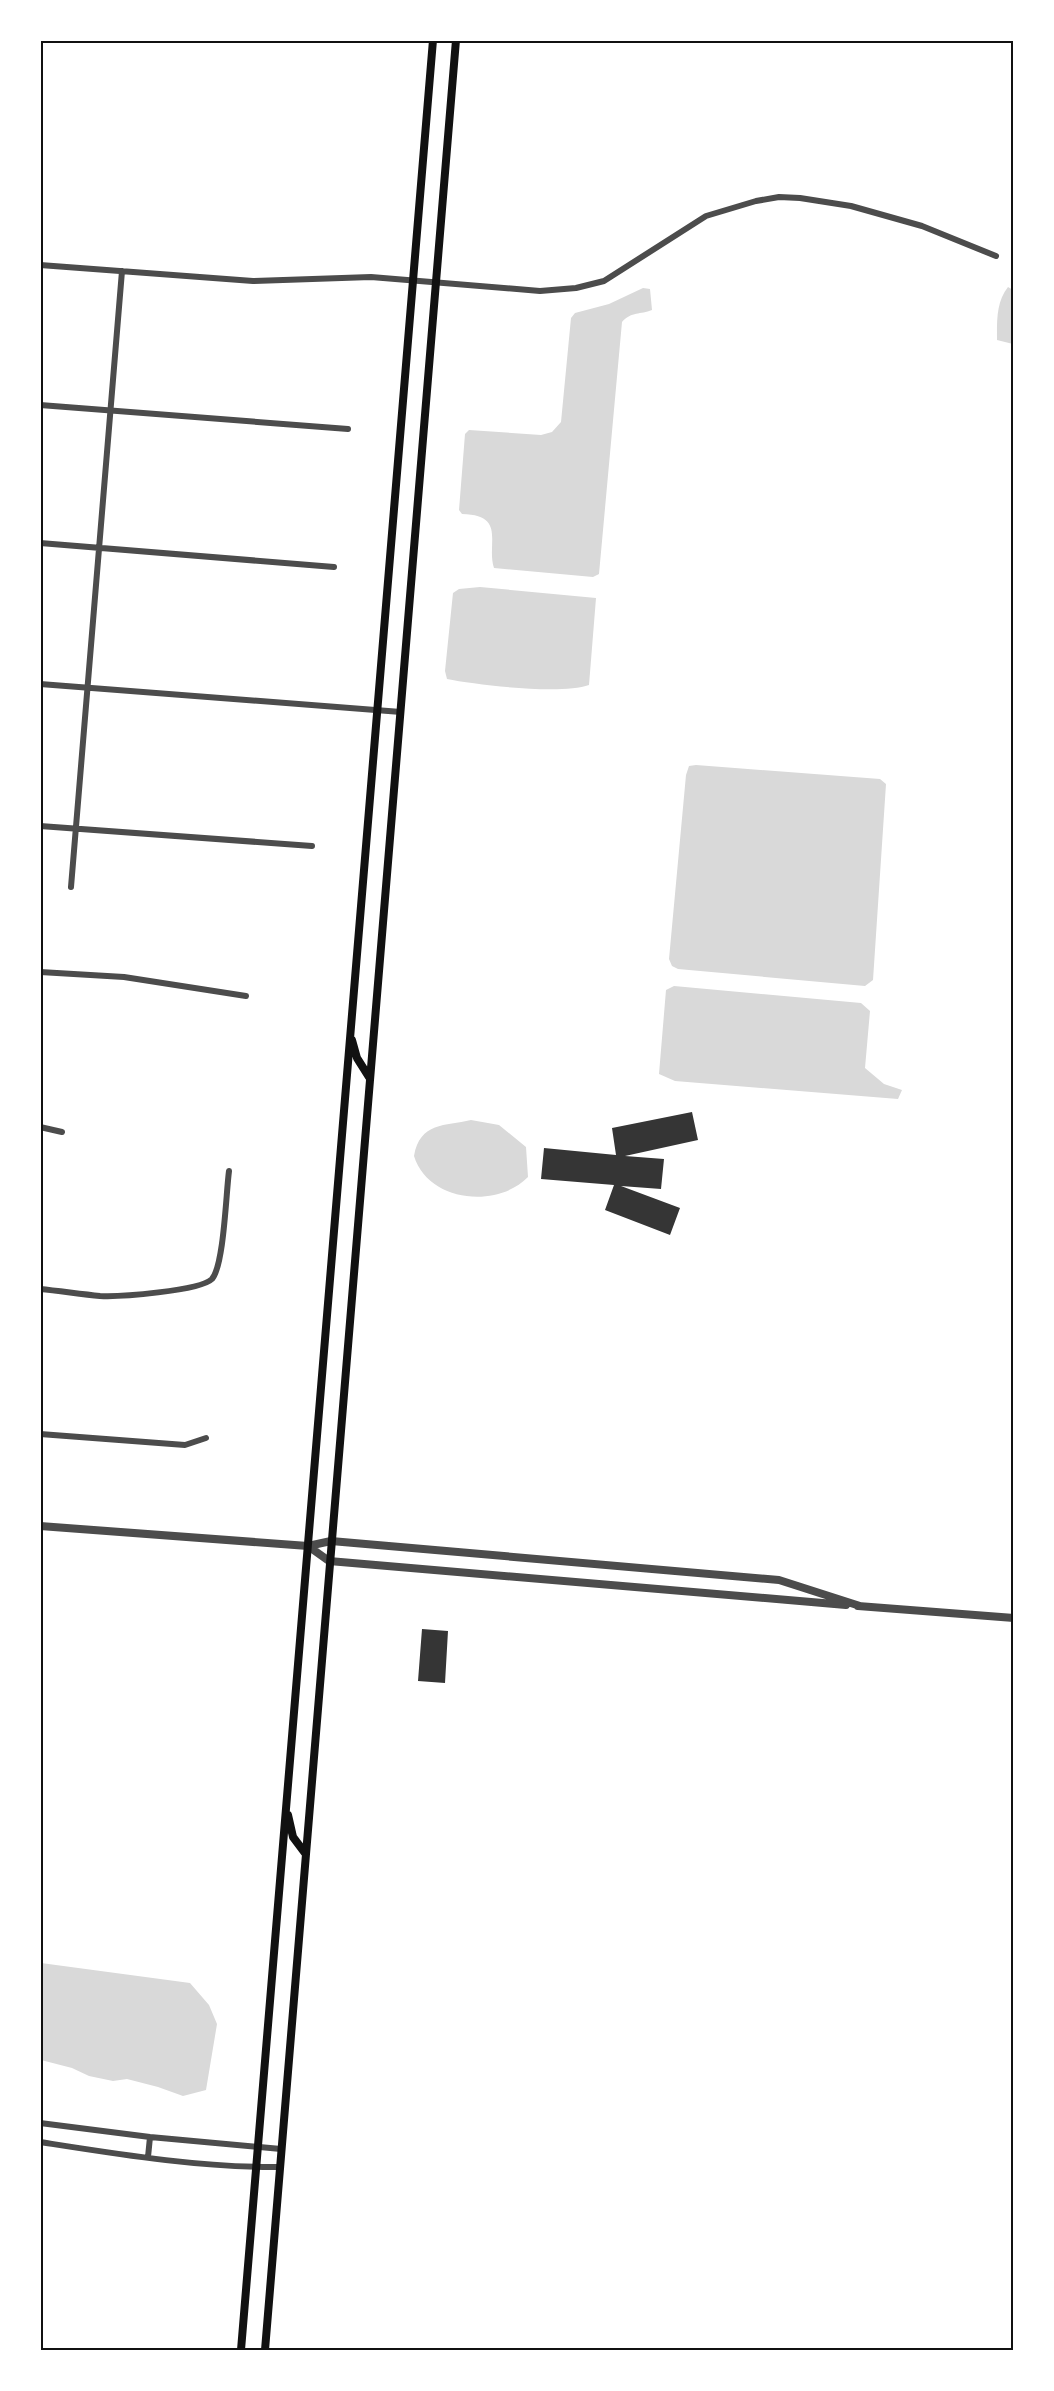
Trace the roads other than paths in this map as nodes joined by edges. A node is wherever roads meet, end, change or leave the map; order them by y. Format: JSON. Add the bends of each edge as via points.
{"nodes":[{"id":1,"x":433,"y":40,"type":"edge"},
{"id":2,"x":456,"y":40,"type":"edge"},
{"id":3,"x":996,"y":256,"type":"dead end"},
{"id":4,"x":40,"y":264,"type":"edge"},
{"id":5,"x":122,"y":271,"type":"junction"},
{"id":6,"x":414,"y":279,"type":"junction"},
{"id":7,"x":437,"y":281,"type":"junction"},
{"id":8,"x":40,"y":405,"type":"edge"},
{"id":9,"x":110,"y":411,"type":"junction"},
{"id":10,"x":348,"y":429,"type":"dead end"},
{"id":11,"x":40,"y":543,"type":"edge"},
{"id":12,"x":99,"y":548,"type":"junction"},
{"id":13,"x":334,"y":567,"type":"dead end"},
{"id":14,"x":40,"y":684,"type":"edge"},
{"id":15,"x":87,"y":687,"type":"junction"},
{"id":16,"x":378,"y":710,"type":"junction"},
{"id":17,"x":401,"y":712,"type":"junction"},
{"id":18,"x":40,"y":826,"type":"edge"},
{"id":19,"x":76,"y":828,"type":"junction"},
{"id":20,"x":312,"y":846,"type":"dead end"},
{"id":21,"x":71,"y":887,"type":"dead end"},
{"id":22,"x":40,"y":972,"type":"edge"},
{"id":23,"x":246,"y":996,"type":"dead end"},
{"id":24,"x":350,"y":1034,"type":"junction"},
{"id":25,"x":369,"y":1077,"type":"junction"},
{"id":26,"x":40,"y":1127,"type":"edge"},
{"id":27,"x":62,"y":1132,"type":"dead end"},
{"id":28,"x":229,"y":1171,"type":"dead end"},
{"id":29,"x":40,"y":1288,"type":"edge"},
{"id":30,"x":40,"y":1434,"type":"edge"},
{"id":31,"x":206,"y":1438,"type":"dead end"},
{"id":32,"x":40,"y":1526,"type":"edge"},
{"id":33,"x":331,"y":1540,"type":"junction"},
{"id":34,"x":308,"y":1546,"type":"junction"},
{"id":35,"x":329,"y":1561,"type":"junction"},
{"id":36,"x":860,"y":1606,"type":"junction"},
{"id":37,"x":1014,"y":1618,"type":"edge"},
{"id":38,"x":286,"y":1809,"type":"junction"},
{"id":39,"x":305,"y":1853,"type":"junction"},
{"id":40,"x":40,"y":2123,"type":"edge"},
{"id":41,"x":150,"y":2137,"type":"junction"},
{"id":42,"x":40,"y":2142,"type":"edge"},
{"id":43,"x":258,"y":2147,"type":"junction"},
{"id":44,"x":281,"y":2149,"type":"junction"},
{"id":45,"x":148,"y":2157,"type":"junction"},
{"id":46,"x":256,"y":2167,"type":"junction"},
{"id":47,"x":280,"y":2167,"type":"junction"},
{"id":48,"x":241,"y":2350,"type":"edge"},
{"id":49,"x":265,"y":2350,"type":"edge"}],
"edges":[{"from":1,"to":6,"type":"main road"},
{"from":2,"to":7,"type":"main road"},
{"from":3,"to":7,"type":"street","via":[[922,226],[851,206],[779,197],[706,216],[604,281],[576,288],[540,291]]},
{"from":4,"to":5,"type":"street"},
{"from":5,"to":6,"type":"street","via":[[253,281]]},
{"from":5,"to":9,"type":"street"},
{"from":6,"to":7,"type":"street"},
{"from":6,"to":16,"type":"main road"},
{"from":7,"to":17,"type":"main road"},
{"from":8,"to":9,"type":"street"},
{"from":9,"to":10,"type":"street"},
{"from":9,"to":12,"type":"street"},
{"from":11,"to":12,"type":"street"},
{"from":12,"to":13,"type":"street"},
{"from":12,"to":15,"type":"street"},
{"from":14,"to":15,"type":"street"},
{"from":15,"to":16,"type":"street"},
{"from":15,"to":19,"type":"street"},
{"from":16,"to":17,"type":"street"},
{"from":16,"to":24,"type":"main road"},
{"from":17,"to":25,"type":"main road"},
{"from":18,"to":19,"type":"street"},
{"from":19,"to":20,"type":"street"},
{"from":19,"to":21,"type":"street"},
{"from":22,"to":23,"type":"street","via":[[124,977]]},
{"from":24,"to":25,"type":"main road","via":[[357,1058]]},
{"from":24,"to":34,"type":"main road"},
{"from":25,"to":33,"type":"main road"},
{"from":26,"to":27,"type":"street"},
{"from":28,"to":29,"type":"street","via":[[219,1263],[211,1279],[198,1286],[134,1295],[101,1296]]},
{"from":30,"to":31,"type":"street","via":[[185,1445]]},
{"from":32,"to":34,"type":"street"},
{"from":33,"to":34,"type":"street"},
{"from":33,"to":35,"type":"main road"},
{"from":33,"to":36,"type":"street","via":[[780,1581]]},
{"from":34,"to":35,"type":"street"},
{"from":34,"to":38,"type":"main road"},
{"from":35,"to":36,"type":"street"},
{"from":35,"to":39,"type":"main road"},
{"from":36,"to":37,"type":"street"},
{"from":38,"to":39,"type":"main road","via":[[293,1837]]},
{"from":38,"to":43,"type":"main road"},
{"from":39,"to":44,"type":"main road"},
{"from":40,"to":41,"type":"street"},
{"from":41,"to":43,"type":"street"},
{"from":41,"to":45,"type":"street"},
{"from":42,"to":45,"type":"street"},
{"from":43,"to":44,"type":"street"},
{"from":43,"to":46,"type":"main road"},
{"from":44,"to":47,"type":"main road"},
{"from":45,"to":46,"type":"street"},
{"from":46,"to":47,"type":"street"},
{"from":46,"to":48,"type":"main road"},
{"from":47,"to":49,"type":"main road"}]}
